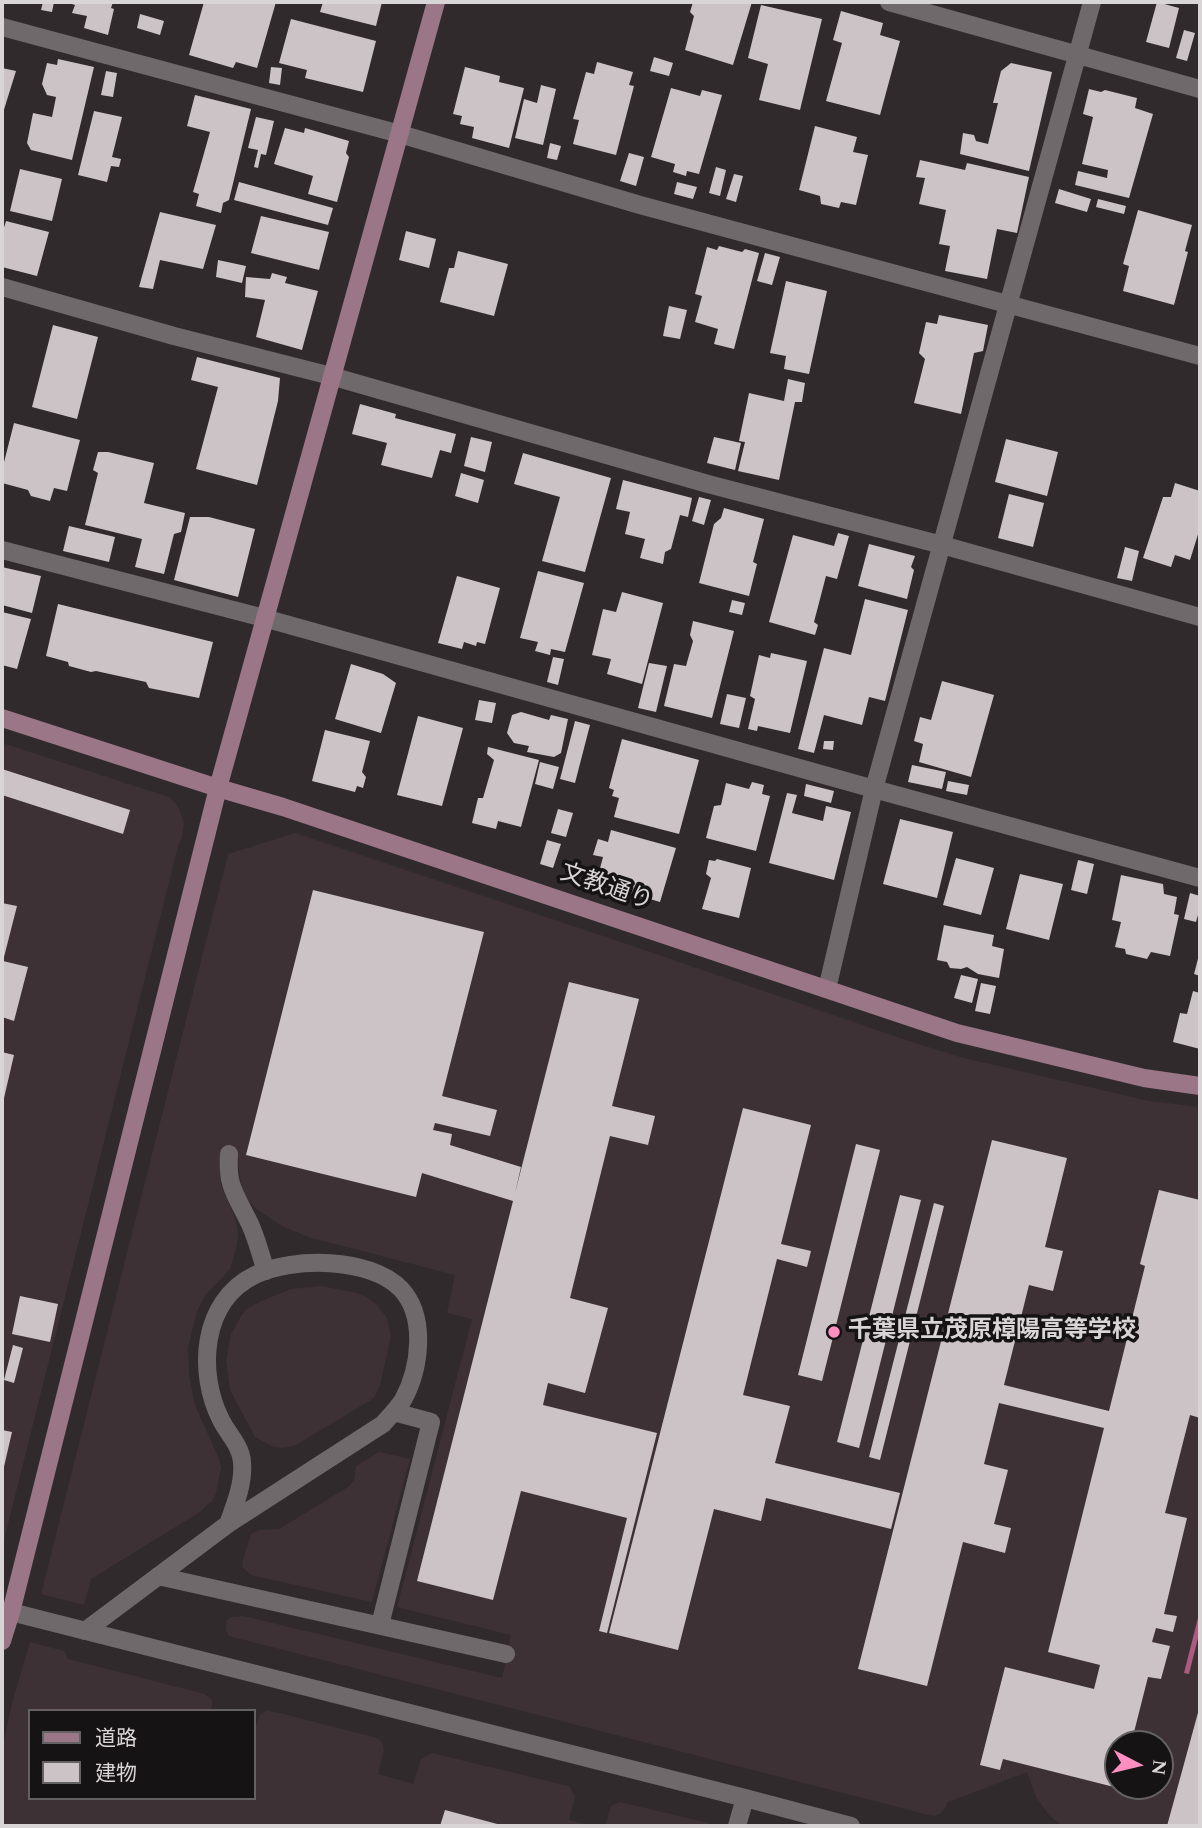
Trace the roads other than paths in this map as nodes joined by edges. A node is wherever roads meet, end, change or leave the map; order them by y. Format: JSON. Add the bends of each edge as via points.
{"nodes":[{"id":1,"x":436,"y":2,"type":"edge"},
{"id":2,"x":889,"y":2,"type":"edge"},
{"id":3,"x":1092,"y":2,"type":"edge"},
{"id":4,"x":2,"y":27,"type":"edge"},
{"id":5,"x":1078,"y":55,"type":"junction"},
{"id":6,"x":1200,"y":89,"type":"edge"},
{"id":7,"x":400,"y":134,"type":"junction"},
{"id":8,"x":2,"y":287,"type":"edge"},
{"id":9,"x":1008,"y":303,"type":"junction"},
{"id":10,"x":1200,"y":356,"type":"edge"},
{"id":11,"x":331,"y":376,"type":"junction"},
{"id":12,"x":942,"y":545,"type":"junction"},
{"id":13,"x":2,"y":550,"type":"edge"},
{"id":14,"x":1200,"y":617,"type":"edge"},
{"id":15,"x":264,"y":618,"type":"junction"},
{"id":16,"x":2,"y":718,"type":"edge"},
{"id":17,"x":218,"y":788,"type":"junction"},
{"id":18,"x":874,"y":789,"type":"junction"},
{"id":19,"x":1200,"y":878,"type":"edge"},
{"id":20,"x":827,"y":989,"type":"junction"},
{"id":21,"x":1200,"y":1086,"type":"edge"},
{"id":22,"x":229,"y":1154,"type":"dead end"},
{"id":23,"x":266,"y":1271,"type":"junction"},
{"id":24,"x":394,"y":1412,"type":"junction"},
{"id":25,"x":228,"y":1524,"type":"junction"},
{"id":26,"x":158,"y":1576,"type":"junction"},
{"id":27,"x":11,"y":1612,"type":"junction"},
{"id":28,"x":380,"y":1625,"type":"junction"},
{"id":29,"x":85,"y":1631,"type":"junction"},
{"id":30,"x":2,"y":1641,"type":"edge"},
{"id":31,"x":506,"y":1654,"type":"dead end"},
{"id":32,"x":745,"y":1798,"type":"junction"},
{"id":33,"x":737,"y":1826,"type":"edge"},
{"id":34,"x":850,"y":1826,"type":"edge"}],
"edges":[{"from":1,"to":7,"type":"street"},
{"from":2,"to":5,"type":"street"},
{"from":3,"to":5,"type":"street"},
{"from":4,"to":7,"type":"street"},
{"from":5,"to":6,"type":"street"},
{"from":5,"to":9,"type":"street"},
{"from":7,"to":9,"type":"street","via":[[640,205]]},
{"from":7,"to":11,"type":"street"},
{"from":8,"to":11,"type":"street"},
{"from":9,"to":10,"type":"street"},
{"from":9,"to":12,"type":"street"},
{"from":11,"to":12,"type":"street","via":[[708,484]]},
{"from":11,"to":15,"type":"street"},
{"from":12,"to":14,"type":"street"},
{"from":12,"to":18,"type":"street"},
{"from":13,"to":15,"type":"street"},
{"from":15,"to":17,"type":"street"},
{"from":15,"to":18,"type":"street"},
{"from":16,"to":17,"type":"street","name":"文教通り"},
{"from":17,"to":20,"type":"street","name":"文教通り"},
{"from":17,"to":27,"type":"street"},
{"from":18,"to":19,"type":"street"},
{"from":18,"to":20,"type":"street"},
{"from":20,"to":21,"type":"street","name":"文教通り","via":[[957,1033],[1144,1078]]},
{"from":22,"to":23,"type":"street","via":[[234,1196],[248,1219]]},
{"from":23,"to":24,"type":"street","via":[[291,1264],[331,1263],[370,1272],[401,1290],[414,1309],[417,1350],[412,1378]]},
{"from":23,"to":25,"type":"street","via":[[232,1292],[209,1331],[209,1388],[242,1462],[239,1492]]},
{"from":24,"to":25,"type":"street","via":[[383,1424]]},
{"from":24,"to":28,"type":"street","via":[[431,1422]]},
{"from":25,"to":26,"type":"street"},
{"from":26,"to":28,"type":"street"},
{"from":26,"to":29,"type":"street"},
{"from":27,"to":29,"type":"street"},
{"from":27,"to":30,"type":"street"},
{"from":28,"to":31,"type":"street"},
{"from":29,"to":32,"type":"street"},
{"from":32,"to":33,"type":"street"},
{"from":32,"to":34,"type":"street"}]}
